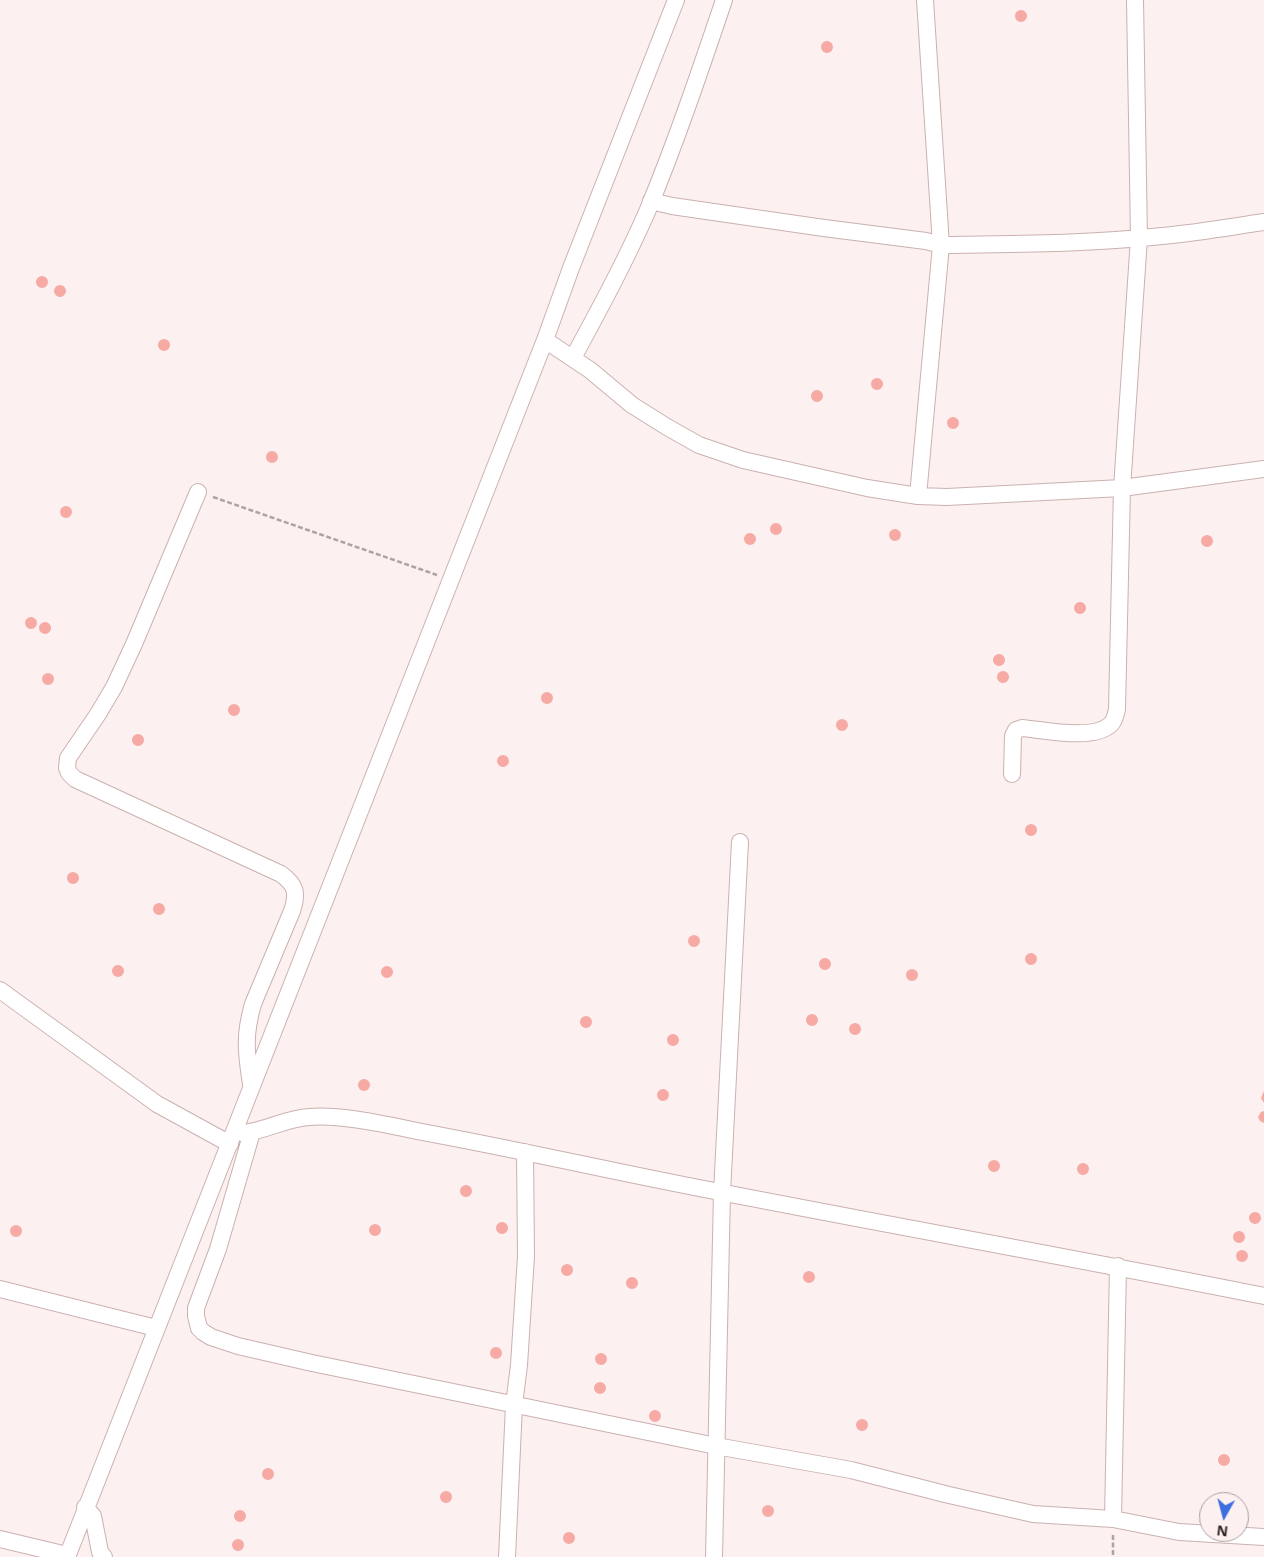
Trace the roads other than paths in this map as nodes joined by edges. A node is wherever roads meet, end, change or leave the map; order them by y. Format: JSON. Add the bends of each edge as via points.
{"nodes":[{"id":1,"x":676,"y":0,"type":"edge"},
{"id":2,"x":724,"y":0,"type":"edge"},
{"id":3,"x":925,"y":0,"type":"edge"},
{"id":4,"x":1135,"y":0,"type":"edge"},
{"id":5,"x":651,"y":201,"type":"junction"},
{"id":6,"x":1264,"y":222,"type":"edge"},
{"id":7,"x":1139,"y":238,"type":"junction"},
{"id":8,"x":941,"y":245,"type":"junction"},
{"id":9,"x":545,"y":340,"type":"junction"},
{"id":10,"x":573,"y":358,"type":"junction"},
{"id":11,"x":1264,"y":469,"type":"edge"},
{"id":12,"x":1122,"y":488,"type":"junction"},
{"id":13,"x":198,"y":492,"type":"road end"},
{"id":14,"x":918,"y":496,"type":"junction"},
{"id":15,"x":1012,"y":774,"type":"dead end"},
{"id":16,"x":740,"y":842,"type":"dead end"},
{"id":17,"x":0,"y":990,"type":"edge"},
{"id":18,"x":251,"y":1085,"type":"junction"},
{"id":19,"x":252,"y":1132,"type":"junction"},
{"id":20,"x":230,"y":1139,"type":"junction"},
{"id":21,"x":525,"y":1152,"type":"junction"},
{"id":22,"x":722,"y":1193,"type":"junction"},
{"id":23,"x":1118,"y":1266,"type":"junction"},
{"id":24,"x":0,"y":1289,"type":"edge"},
{"id":25,"x":1264,"y":1296,"type":"edge"},
{"id":26,"x":156,"y":1328,"type":"junction"},
{"id":27,"x":514,"y":1405,"type":"junction"},
{"id":28,"x":716,"y":1446,"type":"junction"},
{"id":29,"x":86,"y":1507,"type":"junction"},
{"id":30,"x":1113,"y":1519,"type":"junction"},
{"id":31,"x":1264,"y":1537,"type":"edge"},
{"id":32,"x":0,"y":1539,"type":"edge"},
{"id":33,"x":67,"y":1556,"type":"edge"},
{"id":34,"x":104,"y":1557,"type":"edge"},
{"id":35,"x":507,"y":1557,"type":"edge"},
{"id":36,"x":714,"y":1557,"type":"edge"}],
"edges":[{"from":1,"to":9,"type":"street"},
{"from":2,"to":5,"type":"street"},
{"from":3,"to":8,"type":"street"},
{"from":4,"to":7,"type":"street"},
{"from":5,"to":8,"type":"street"},
{"from":5,"to":10,"type":"street","via":[[617,277]]},
{"from":6,"to":7,"type":"street"},
{"from":7,"to":8,"type":"street"},
{"from":7,"to":12,"type":"street"},
{"from":8,"to":14,"type":"street"},
{"from":9,"to":10,"type":"street"},
{"from":9,"to":18,"type":"street"},
{"from":10,"to":14,"type":"street","via":[[632,405],[699,445],[743,460]]},
{"from":11,"to":12,"type":"street"},
{"from":12,"to":14,"type":"street","via":[[946,498]]},
{"from":12,"to":15,"type":"street","via":[[1115,718],[1093,732],[1016,730]]},
{"from":13,"to":18,"type":"street","via":[[114,687],[68,758],[67,768],[76,779],[281,874],[295,888],[292,911],[249,1019],[246,1050]]},
{"from":16,"to":22,"type":"street"},
{"from":17,"to":20,"type":"street","via":[[157,1104]]},
{"from":18,"to":20,"type":"street"},
{"from":19,"to":20,"type":"street"},
{"from":19,"to":21,"type":"street","via":[[289,1120],[328,1117]]},
{"from":19,"to":27,"type":"street","via":[[218,1249],[196,1308],[196,1322],[203,1332],[238,1346]]},
{"from":20,"to":26,"type":"street"},
{"from":21,"to":22,"type":"street"},
{"from":21,"to":27,"type":"street","via":[[526,1256]]},
{"from":22,"to":23,"type":"street"},
{"from":22,"to":28,"type":"street"},
{"from":23,"to":25,"type":"street"},
{"from":23,"to":30,"type":"street"},
{"from":24,"to":26,"type":"street"},
{"from":26,"to":29,"type":"street"},
{"from":27,"to":28,"type":"street"},
{"from":27,"to":35,"type":"street"},
{"from":28,"to":30,"type":"street","via":[[851,1470],[1033,1514]]},
{"from":28,"to":36,"type":"street"},
{"from":29,"to":33,"type":"street"},
{"from":29,"to":34,"type":"street","via":[[93,1516],[100,1552]]},
{"from":30,"to":31,"type":"street","via":[[1179,1532]]},
{"from":32,"to":33,"type":"street"}]}
